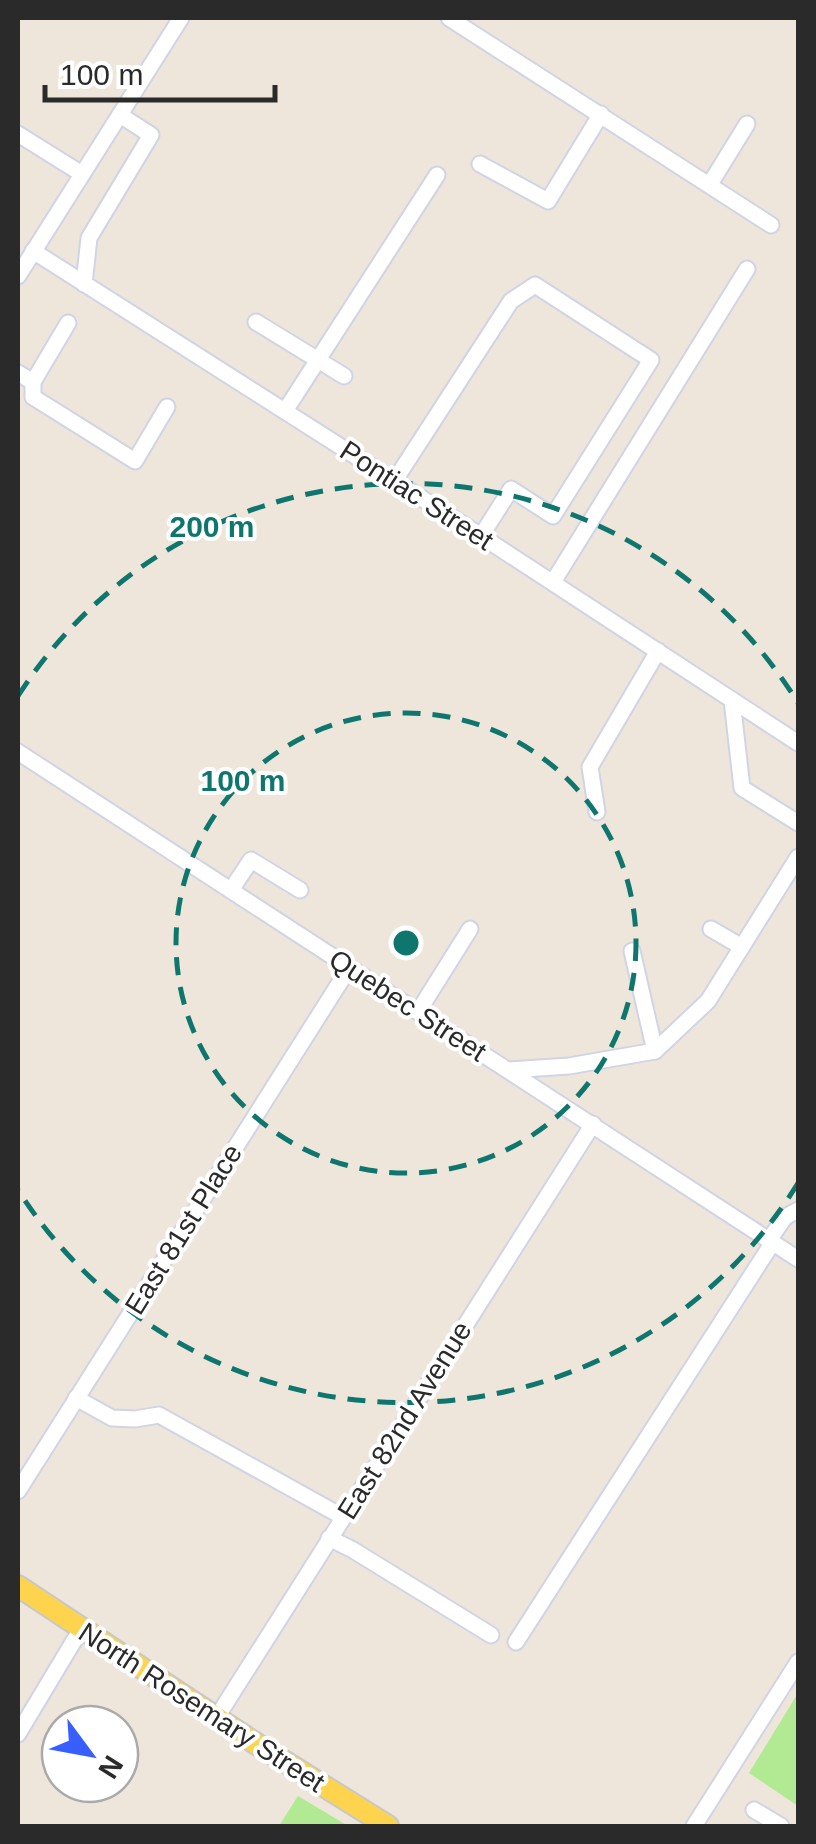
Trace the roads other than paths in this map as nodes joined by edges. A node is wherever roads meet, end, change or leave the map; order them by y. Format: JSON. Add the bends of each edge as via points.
{"nodes":[{"id":1,"x":181,"y":18,"type":"edge"},
{"id":2,"x":448,"y":18,"type":"edge"},
{"id":3,"x":120,"y":114,"type":"junction"},
{"id":4,"x":600,"y":114,"type":"junction"},
{"id":5,"x":747,"y":124,"type":"dead end"},
{"id":6,"x":18,"y":134,"type":"edge"},
{"id":7,"x":480,"y":164,"type":"dead end"},
{"id":8,"x":82,"y":174,"type":"junction"},
{"id":9,"x":437,"y":175,"type":"dead end"},
{"id":10,"x":710,"y":184,"type":"junction"},
{"id":11,"x":772,"y":225,"type":"dead end"},
{"id":12,"x":33,"y":252,"type":"junction"},
{"id":13,"x":747,"y":268,"type":"dead end"},
{"id":14,"x":18,"y":276,"type":"edge"},
{"id":15,"x":84,"y":284,"type":"junction"},
{"id":16,"x":256,"y":322,"type":"dead end"},
{"id":17,"x":68,"y":323,"type":"dead end"},
{"id":18,"x":318,"y":360,"type":"junction"},
{"id":19,"x":18,"y":373,"type":"edge"},
{"id":20,"x":344,"y":376,"type":"dead end"},
{"id":21,"x":33,"y":382,"type":"junction"},
{"id":22,"x":167,"y":407,"type":"dead end"},
{"id":23,"x":285,"y":410,"type":"junction"},
{"id":24,"x":395,"y":480,"type":"junction"},
{"id":25,"x":482,"y":536,"type":"junction"},
{"id":26,"x":553,"y":582,"type":"junction"},
{"id":27,"x":658,"y":651,"type":"junction"},
{"id":28,"x":732,"y":700,"type":"junction"},
{"id":29,"x":798,"y":742,"type":"edge"},
{"id":30,"x":18,"y":752,"type":"edge"},
{"id":31,"x":597,"y":812,"type":"dead end"},
{"id":32,"x":798,"y":823,"type":"edge"},
{"id":33,"x":798,"y":857,"type":"edge"},
{"id":34,"x":231,"y":890,"type":"junction"},
{"id":35,"x":300,"y":890,"type":"dead end"},
{"id":36,"x":711,"y":929,"type":"dead end"},
{"id":37,"x":470,"y":930,"type":"dead end"},
{"id":38,"x":742,"y":948,"type":"junction"},
{"id":39,"x":632,"y":952,"type":"dead end"},
{"id":40,"x":348,"y":968,"type":"junction"},
{"id":41,"x":418,"y":1012,"type":"junction"},
{"id":42,"x":655,"y":1051,"type":"junction"},
{"id":43,"x":509,"y":1070,"type":"junction"},
{"id":44,"x":593,"y":1124,"type":"junction"},
{"id":45,"x":798,"y":1210,"type":"edge"},
{"id":46,"x":771,"y":1241,"type":"junction"},
{"id":47,"x":798,"y":1258,"type":"edge"},
{"id":48,"x":76,"y":1398,"type":"junction"},
{"id":49,"x":18,"y":1491,"type":"edge"},
{"id":50,"x":343,"y":1517,"type":"junction"},
{"id":51,"x":330,"y":1538,"type":"junction"},
{"id":52,"x":18,"y":1586,"type":"edge"},
{"id":53,"x":81,"y":1629,"type":"junction"},
{"id":54,"x":491,"y":1636,"type":"dead end"},
{"id":55,"x":516,"y":1642,"type":"dead end"},
{"id":56,"x":798,"y":1662,"type":"edge"},
{"id":57,"x":217,"y":1717,"type":"junction"},
{"id":58,"x":18,"y":1734,"type":"edge"},
{"id":59,"x":754,"y":1810,"type":"dead end"},
{"id":60,"x":388,"y":1826,"type":"edge"},
{"id":61,"x":694,"y":1826,"type":"edge"},
{"id":62,"x":781,"y":1826,"type":"edge"}],
"edges":[{"from":1,"to":3,"type":"street"},
{"from":2,"to":4,"type":"street"},
{"from":3,"to":8,"type":"street"},
{"from":3,"to":15,"type":"street","via":[[151,135],[89,238]]},
{"from":4,"to":7,"type":"street","via":[[548,201]]},
{"from":4,"to":10,"type":"street"},
{"from":5,"to":10,"type":"street"},
{"from":6,"to":8,"type":"street"},
{"from":8,"to":12,"type":"street"},
{"from":9,"to":18,"type":"street"},
{"from":10,"to":11,"type":"street"},
{"from":12,"to":14,"type":"street"},
{"from":12,"to":15,"type":"street","name":"Pontiac Street"},
{"from":13,"to":26,"type":"street"},
{"from":15,"to":23,"type":"street","name":"Pontiac Street"},
{"from":16,"to":18,"type":"street"},
{"from":17,"to":21,"type":"street"},
{"from":18,"to":20,"type":"street"},
{"from":18,"to":23,"type":"street"},
{"from":19,"to":21,"type":"street"},
{"from":21,"to":22,"type":"street","via":[[33,396],[134,461]]},
{"from":23,"to":24,"type":"street","name":"Pontiac Street"},
{"from":24,"to":25,"type":"street","name":"Pontiac Street"},
{"from":24,"to":25,"type":"street","via":[[511,301],[536,286],[651,360],[553,516],[511,489]]},
{"from":25,"to":26,"type":"street","name":"Pontiac Street"},
{"from":26,"to":27,"type":"street","name":"Pontiac Street"},
{"from":27,"to":28,"type":"street","name":"Pontiac Street"},
{"from":27,"to":31,"type":"street","via":[[590,767]]},
{"from":28,"to":29,"type":"street","name":"Pontiac Street"},
{"from":28,"to":32,"type":"street","via":[[742,788]]},
{"from":30,"to":34,"type":"street","name":"Quebec Street"},
{"from":33,"to":38,"type":"street"},
{"from":34,"to":35,"type":"street","via":[[250,860]]},
{"from":34,"to":40,"type":"street","name":"Quebec Street"},
{"from":36,"to":38,"type":"street"},
{"from":37,"to":41,"type":"street"},
{"from":38,"to":42,"type":"street","via":[[708,1001]]},
{"from":39,"to":42,"type":"street"},
{"from":40,"to":41,"type":"street","name":"Quebec Street"},
{"from":40,"to":48,"type":"street","name":"East 81st Place"},
{"from":41,"to":43,"type":"street","name":"Quebec Street"},
{"from":42,"to":43,"type":"street"},
{"from":43,"to":44,"type":"street","name":"Quebec Street"},
{"from":44,"to":46,"type":"street","name":"Quebec Street"},
{"from":44,"to":50,"type":"street","name":"East 82nd Avenue"},
{"from":45,"to":46,"type":"street"},
{"from":46,"to":47,"type":"street","name":"Quebec Street"},
{"from":46,"to":55,"type":"street"},
{"from":48,"to":49,"type":"street","name":"East 81st Place"},
{"from":48,"to":50,"type":"street","via":[[112,1418],[159,1415]]},
{"from":50,"to":51,"type":"street","name":"East 82nd Avenue"},
{"from":51,"to":54,"type":"street"},
{"from":51,"to":57,"type":"street","name":"East 82nd Avenue"},
{"from":52,"to":53,"type":"main road","name":"North Rosemary Street"},
{"from":53,"to":57,"type":"main road","name":"North Rosemary Street"},
{"from":53,"to":58,"type":"street"},
{"from":56,"to":61,"type":"street"},
{"from":57,"to":60,"type":"main road","name":"North Rosemary Street"},
{"from":59,"to":62,"type":"street"}]}
